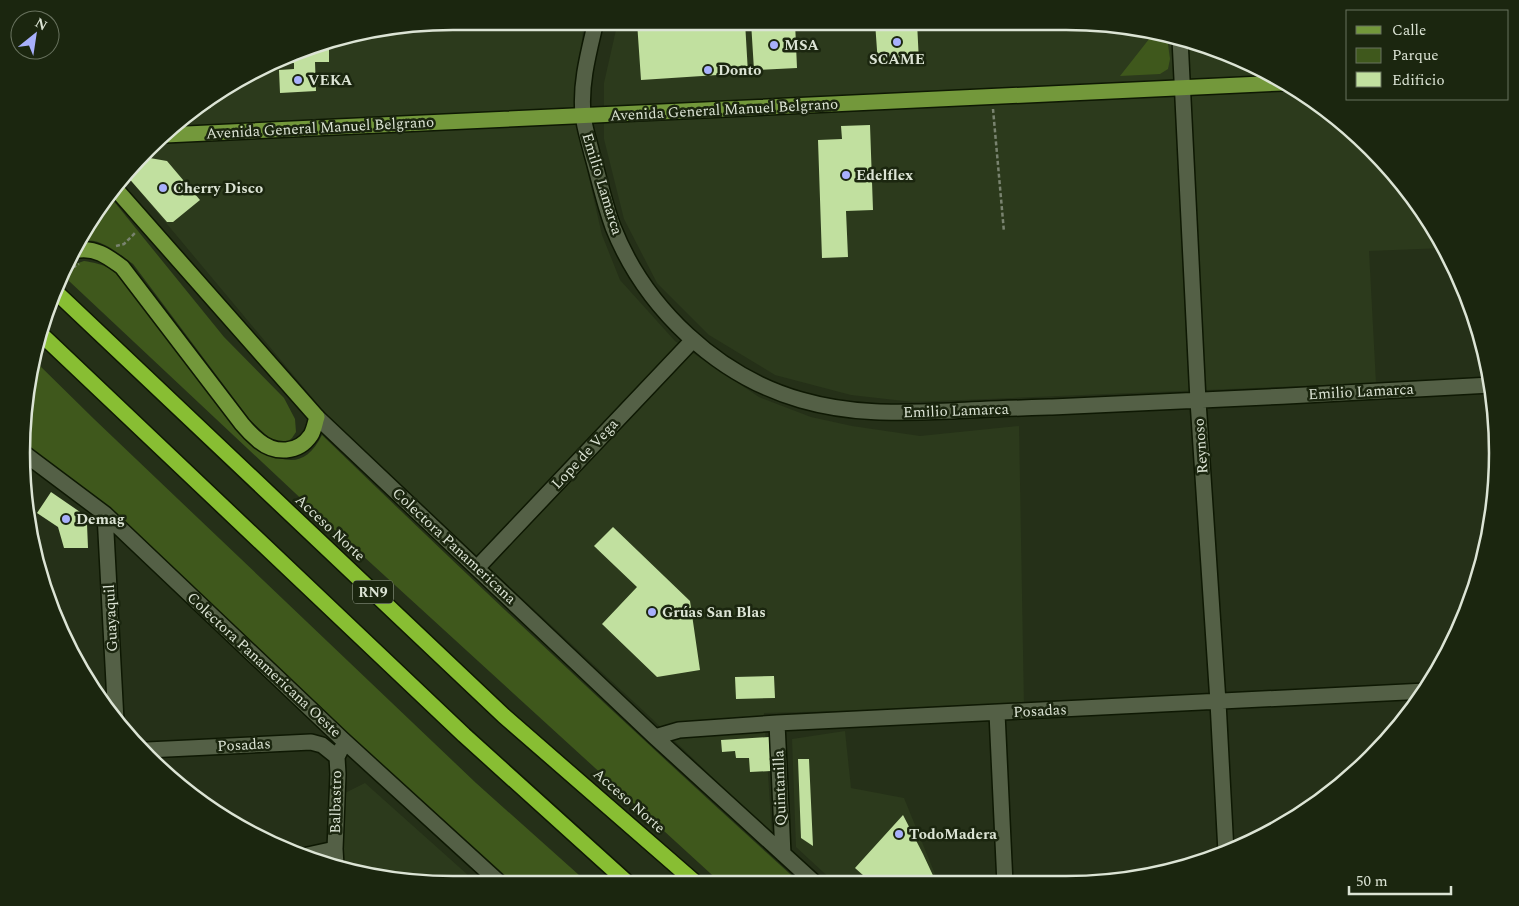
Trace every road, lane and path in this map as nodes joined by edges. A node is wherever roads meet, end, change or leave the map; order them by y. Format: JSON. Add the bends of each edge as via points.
{"nodes":[{"id":1,"x":594,"y":30,"type":"edge"},
{"id":2,"x":1180,"y":46,"type":"edge"},
{"id":3,"x":1271,"y":84,"type":"edge"},
{"id":4,"x":1182,"y":88,"type":"junction"},
{"id":5,"x":992,"y":98,"type":"junction"},
{"id":6,"x":582,"y":116,"type":"junction"},
{"id":7,"x":173,"y":136,"type":"edge"},
{"id":8,"x":119,"y":192,"type":"edge"},
{"id":9,"x":146,"y":222,"type":"junction"},
{"id":10,"x":1004,"y":232,"type":"dead end"},
{"id":11,"x":116,"y":246,"type":"dead end"},
{"id":12,"x":82,"y":250,"type":"edge"},
{"id":13,"x":60,"y":296,"type":"edge"},
{"id":14,"x":46,"y":338,"type":"edge"},
{"id":15,"x":693,"y":340,"type":"junction"},
{"id":16,"x":1483,"y":385,"type":"edge"},
{"id":17,"x":1198,"y":401,"type":"junction"},
{"id":18,"x":317,"y":416,"type":"junction"},
{"id":19,"x":30,"y":457,"type":"edge"},
{"id":20,"x":105,"y":514,"type":"junction"},
{"id":21,"x":477,"y":568,"type":"junction"},
{"id":22,"x":1416,"y":692,"type":"edge"},
{"id":23,"x":1218,"y":702,"type":"junction"},
{"id":24,"x":115,"y":709,"type":"edge"},
{"id":25,"x":997,"y":713,"type":"junction"},
{"id":26,"x":778,"y":723,"type":"junction"},
{"id":27,"x":655,"y":737,"type":"junction"},
{"id":28,"x":345,"y":741,"type":"junction"},
{"id":29,"x":152,"y":750,"type":"edge"},
{"id":30,"x":337,"y":757,"type":"junction"},
{"id":31,"x":1226,"y":845,"type":"edge"},
{"id":32,"x":335,"y":849,"type":"junction"},
{"id":33,"x":315,"y":853,"type":"edge"},
{"id":34,"x":782,"y":854,"type":"junction"},
{"id":35,"x":336,"y":860,"type":"edge"},
{"id":36,"x":492,"y":876,"type":"edge"},
{"id":37,"x":620,"y":876,"type":"edge"},
{"id":38,"x":688,"y":876,"type":"edge"},
{"id":39,"x":807,"y":876,"type":"edge"},
{"id":40,"x":1006,"y":876,"type":"edge"}],
"edges":[{"from":1,"to":6,"type":"street","name":"Emilio Lamarca","via":[[584,81]]},
{"from":2,"to":4,"type":"street","name":"Reynoso"},
{"from":3,"to":4,"type":"main road","name":"Avenida General Manuel Belgrano"},
{"from":4,"to":5,"type":"main road","name":"Avenida General Manuel Belgrano"},
{"from":4,"to":17,"type":"street","name":"Reynoso"},
{"from":5,"to":6,"type":"main road","name":"Avenida General Manuel Belgrano"},
{"from":5,"to":10,"type":"path"},
{"from":6,"to":7,"type":"main road","name":"Avenida General Manuel Belgrano"},
{"from":6,"to":15,"type":"street","name":"Emilio Lamarca","via":[[608,215],[628,258],[660,305]]},
{"from":8,"to":9,"type":"main road","name":"Colectora Panamericana"},
{"from":9,"to":11,"type":"path","via":[[124,244]]},
{"from":9,"to":18,"type":"main road","name":"Colectora Panamericana"},
{"from":12,"to":18,"type":"main road","via":[[105,254],[122,267],[242,424],[260,442],[274,449],[294,449],[310,436]]},
{"from":13,"to":38,"type":"highway","name":"Acceso Norte","number":"RN9","via":[[504,716]]},
{"from":14,"to":37,"type":"highway","number":"RN9","via":[[464,735]]},
{"from":15,"to":17,"type":"street","name":"Emilio Lamarca","via":[[739,373],[774,390],[800,400],[863,412]]},
{"from":15,"to":21,"type":"street","name":"Lope de Vega"},
{"from":16,"to":17,"type":"street","name":"Emilio Lamarca"},
{"from":17,"to":23,"type":"street","name":"Reynoso"},
{"from":18,"to":21,"type":"street","name":"Colectora Panamericana"},
{"from":19,"to":20,"type":"street","name":"Colectora Panamericana Oeste"},
{"from":20,"to":24,"type":"street","name":"Guayaquil"},
{"from":20,"to":28,"type":"street","name":"Colectora Panamericana Oeste"},
{"from":21,"to":27,"type":"street","name":"Colectora Panamericana"},
{"from":22,"to":23,"type":"street","name":"Posadas"},
{"from":23,"to":25,"type":"street","name":"Posadas"},
{"from":23,"to":31,"type":"street","name":"Reynoso"},
{"from":25,"to":26,"type":"street","name":"Posadas"},
{"from":25,"to":40,"type":"street"},
{"from":26,"to":27,"type":"street","name":"Posadas","via":[[679,730]]},
{"from":26,"to":34,"type":"street","name":"Quintanilla"},
{"from":27,"to":34,"type":"street","name":"Colectora Panamericana"},
{"from":28,"to":30,"type":"street","name":"Balbastro"},
{"from":28,"to":36,"type":"street","name":"Colectora Panamericana Oeste"},
{"from":29,"to":30,"type":"street","name":"Posadas","via":[[311,742],[322,745]]},
{"from":30,"to":32,"type":"street","name":"Balbastro"},
{"from":32,"to":33,"type":"street"},
{"from":32,"to":35,"type":"street","name":"Balbastro"},
{"from":34,"to":39,"type":"street","name":"Colectora Panamericana"}]}
